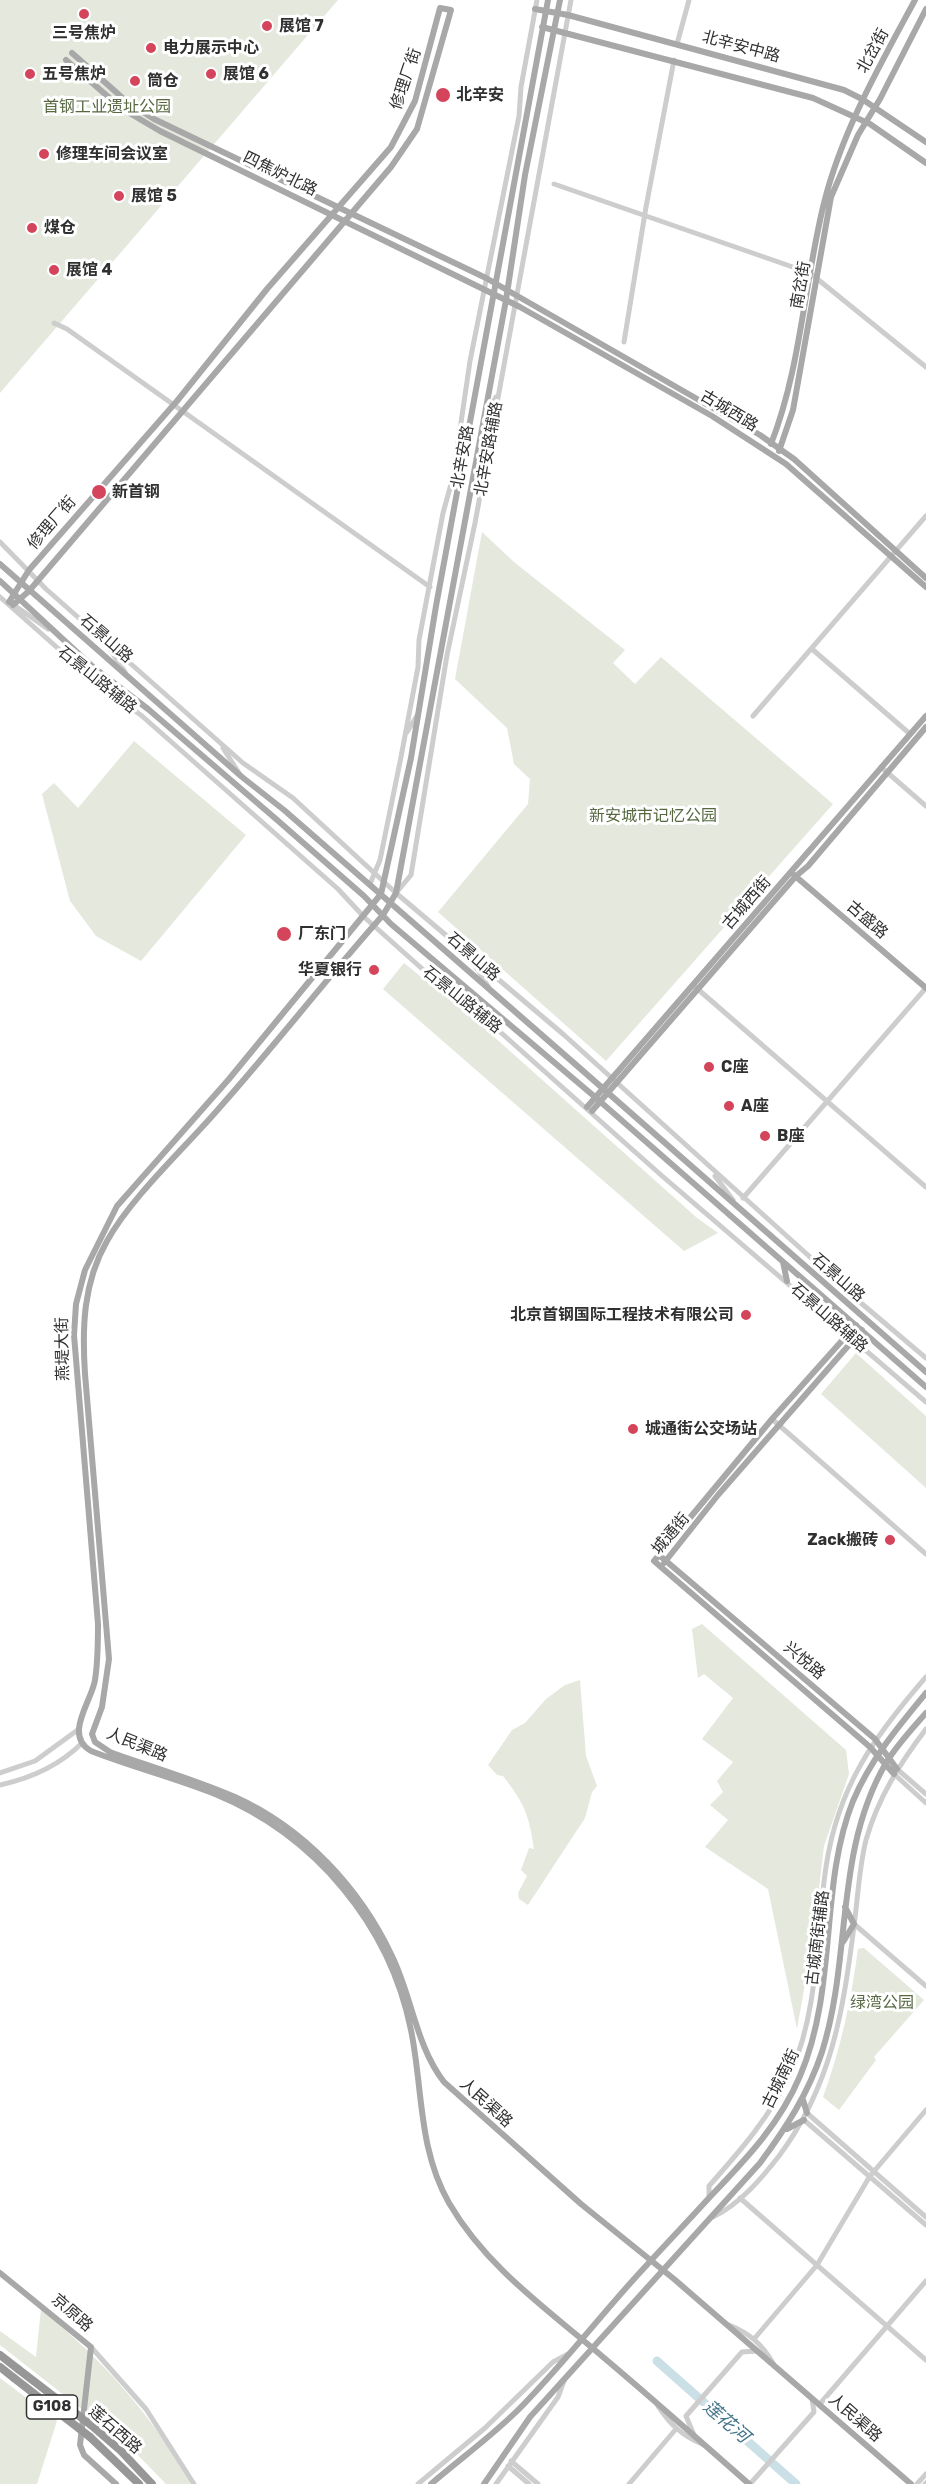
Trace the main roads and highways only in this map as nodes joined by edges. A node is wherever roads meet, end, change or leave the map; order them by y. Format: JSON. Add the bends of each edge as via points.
{"nodes":[{"id":1,"x":548,"y":0,"type":"edge"},
{"id":2,"x":560,"y":0,"type":"edge"},
{"id":3,"x":915,"y":0,"type":"edge"},
{"id":4,"x":535,"y":9,"type":"road end"},
{"id":5,"x":926,"y":9,"type":"edge"},
{"id":6,"x":545,"y":10,"type":"junction"},
{"id":7,"x":557,"y":13,"type":"junction"},
{"id":8,"x":542,"y":27,"type":"junction"},
{"id":9,"x":554,"y":28,"type":"junction"},
{"id":10,"x":72,"y":53,"type":"dead end"},
{"id":11,"x":66,"y":60,"type":"dead end"},
{"id":12,"x":862,"y":99,"type":"junction"},
{"id":13,"x":874,"y":107,"type":"junction"},
{"id":14,"x":855,"y":116,"type":"junction"},
{"id":15,"x":866,"y":122,"type":"junction"},
{"id":16,"x":926,"y":142,"type":"edge"},
{"id":17,"x":926,"y":164,"type":"edge"},
{"id":18,"x":340,"y":207,"type":"junction"},
{"id":19,"x":352,"y":213,"type":"junction"},
{"id":20,"x":333,"y":215,"type":"junction"},
{"id":21,"x":345,"y":221,"type":"junction"},
{"id":22,"x":813,"y":274,"type":"junction"},
{"id":23,"x":496,"y":284,"type":"junction"},
{"id":24,"x":506,"y":291,"type":"junction"},
{"id":25,"x":494,"y":295,"type":"junction"},
{"id":26,"x":506,"y":300,"type":"junction"},
{"id":27,"x":515,"y":300,"type":"junction"},
{"id":28,"x":771,"y":442,"type":"junction"},
{"id":29,"x":780,"y":448,"type":"junction"},
{"id":30,"x":768,"y":451,"type":"junction"},
{"id":31,"x":776,"y":457,"type":"junction"},
{"id":32,"x":894,"y":553,"type":"junction"},
{"id":33,"x":0,"y":564,"type":"edge"},
{"id":34,"x":926,"y":578,"type":"edge"},
{"id":35,"x":0,"y":581,"type":"edge"},
{"id":36,"x":20,"y":583,"type":"junction"},
{"id":37,"x":926,"y":587,"type":"edge"},
{"id":38,"x":29,"y":591,"type":"junction"},
{"id":39,"x":14,"y":593,"type":"junction"},
{"id":40,"x":20,"y":598,"type":"junction"},
{"id":41,"x":926,"y":716,"type":"edge"},
{"id":42,"x":926,"y":727,"type":"edge"},
{"id":43,"x":884,"y":769,"type":"junction"},
{"id":44,"x":794,"y":874,"type":"junction"},
{"id":45,"x":381,"y":894,"type":"junction"},
{"id":46,"x":392,"y":903,"type":"junction"},
{"id":47,"x":373,"y":905,"type":"junction"},
{"id":48,"x":383,"y":915,"type":"junction"},
{"id":49,"x":926,"y":988,"type":"edge"},
{"id":50,"x":606,"y":1089,"type":"junction"},
{"id":51,"x":597,"y":1099,"type":"junction"},
{"id":52,"x":589,"y":1109,"type":"road end"},
{"id":53,"x":783,"y":1261,"type":"junction"},
{"id":54,"x":787,"y":1281,"type":"road end"},
{"id":55,"x":859,"y":1328,"type":"junction"},
{"id":56,"x":851,"y":1337,"type":"junction"},
{"id":57,"x":926,"y":1372,"type":"edge"},
{"id":58,"x":926,"y":1387,"type":"edge"},
{"id":59,"x":659,"y":1555,"type":"junction"},
{"id":60,"x":666,"y":1561,"type":"junction"},
{"id":61,"x":661,"y":1567,"type":"junction"},
{"id":62,"x":926,"y":1694,"type":"edge"},
{"id":63,"x":926,"y":1713,"type":"edge"},
{"id":64,"x":79,"y":1729,"type":"joint"},
{"id":65,"x":92,"y":1734,"type":"joint"},
{"id":66,"x":881,"y":1746,"type":"junction"},
{"id":67,"x":876,"y":1754,"type":"junction"},
{"id":68,"x":890,"y":1758,"type":"junction"},
{"id":69,"x":886,"y":1765,"type":"junction"},
{"id":70,"x":845,"y":1907,"type":"junction"},
{"id":71,"x":841,"y":1945,"type":"junction"},
{"id":72,"x":802,"y":2100,"type":"junction"},
{"id":73,"x":784,"y":2131,"type":"junction"},
{"id":74,"x":650,"y":2262,"type":"junction"},
{"id":75,"x":663,"y":2271,"type":"junction"},
{"id":76,"x":0,"y":2272,"type":"edge"},
{"id":77,"x":581,"y":2340,"type":"junction"},
{"id":78,"x":593,"y":2348,"type":"junction"},
{"id":79,"x":0,"y":2355,"type":"edge"},
{"id":80,"x":0,"y":2367,"type":"edge"},
{"id":81,"x":116,"y":2484,"type":"edge"},
{"id":82,"x":139,"y":2484,"type":"edge"},
{"id":83,"x":152,"y":2484,"type":"edge"},
{"id":84,"x":431,"y":2484,"type":"edge"},
{"id":85,"x":484,"y":2484,"type":"edge"},
{"id":86,"x":749,"y":2484,"type":"edge"},
{"id":87,"x":911,"y":2484,"type":"edge"}],
"edges":[{"from":1,"to":6,"type":"main road","name":"北辛安路"},
{"from":2,"to":7,"type":"main road","name":"北辛安路"},
{"from":3,"to":12,"type":"main road","name":"北岔街"},
{"from":4,"to":6,"type":"main road","name":"北辛安中路"},
{"from":5,"to":13,"type":"main road","name":"北岔街"},
{"from":6,"to":7,"type":"main road","name":"北辛安中路"},
{"from":6,"to":8,"type":"main road","name":"北辛安路"},
{"from":7,"to":9,"type":"main road","name":"北辛安路"},
{"from":7,"to":12,"type":"main road","name":"北辛安中路","via":[[844,90]]},
{"from":8,"to":9,"type":"main road","name":"北辛安中路"},
{"from":8,"to":23,"type":"main road","name":"北辛安路"},
{"from":9,"to":14,"type":"main road","name":"北辛安中路","via":[[813,98]]},
{"from":9,"to":24,"type":"main road","name":"北辛安路"},
{"from":10,"to":18,"type":"main road","name":"四焦炉北路","via":[[126,101],[154,119]]},
{"from":11,"to":20,"type":"main road","name":"四焦炉北路","via":[[121,108],[141,120]]},
{"from":12,"to":13,"type":"main road","name":"北辛安中路"},
{"from":12,"to":14,"type":"main road","name":"北岔街"},
{"from":13,"to":15,"type":"main road","name":"北岔街"},
{"from":13,"to":16,"type":"main road","name":"北辛安中路"},
{"from":14,"to":15,"type":"main road","name":"北辛安中路"},
{"from":14,"to":22,"type":"main road","name":"南岔街","via":[[832,174]]},
{"from":15,"to":17,"type":"main road","name":"北辛安中路"},
{"from":15,"to":22,"type":"main road","name":"南岔街","via":[[831,197]]},
{"from":18,"to":19,"type":"main road","name":"四焦炉北路"},
{"from":18,"to":19,"type":"main road","name":"修理厂街","via":[[380,161],[404,125],[424,77],[440,8],[451,10],[417,129]]},
{"from":18,"to":20,"type":"main road","name":"修理厂街"},
{"from":19,"to":21,"type":"main road","name":"修理厂街"},
{"from":19,"to":23,"type":"main road","name":"四焦炉北路"},
{"from":20,"to":21,"type":"main road","name":"四焦炉北路"},
{"from":20,"to":36,"type":"main road","name":"修理厂街"},
{"from":21,"to":25,"type":"main road","name":"四焦炉北路"},
{"from":21,"to":38,"type":"main road","name":"修理厂街"},
{"from":22,"to":28,"type":"main road","name":"南岔街","via":[[778,428]]},
{"from":22,"to":29,"type":"main road","name":"南岔街","via":[[793,410]]},
{"from":23,"to":24,"type":"main road","name":"古城西路"},
{"from":23,"to":25,"type":"main road","name":"北辛安路"},
{"from":24,"to":26,"type":"main road","name":"北辛安路"},
{"from":24,"to":27,"type":"main road","name":"古城西路"},
{"from":25,"to":26,"type":"main road","name":"古城西路"},
{"from":25,"to":45,"type":"main road","name":"北辛安路","via":[[420,710]]},
{"from":26,"to":27,"type":"main road","name":"古城西路"},
{"from":26,"to":46,"type":"main road","name":"北辛安路"},
{"from":27,"to":28,"type":"main road","name":"古城西路"},
{"from":27,"to":30,"type":"main road","name":"古城西路"},
{"from":28,"to":29,"type":"main road","name":"古城西路"},
{"from":28,"to":30,"type":"main road","name":"南岔街"},
{"from":29,"to":31,"type":"main road","name":"南岔街"},
{"from":29,"to":32,"type":"main road","name":"古城西路"},
{"from":30,"to":31,"type":"main road","name":"古城西路"},
{"from":31,"to":32,"type":"main road","name":"古城西路"},
{"from":32,"to":34,"type":"main road","name":"古城西路"},
{"from":32,"to":37,"type":"main road","name":"古城西路"},
{"from":33,"to":36,"type":"main road","name":"石景山路"},
{"from":35,"to":39,"type":"main road","name":"石景山路"},
{"from":36,"to":38,"type":"main road","name":"石景山路"},
{"from":36,"to":39,"type":"main road","name":"修理厂街"},
{"from":38,"to":40,"type":"main road","name":"修理厂街"},
{"from":38,"to":45,"type":"main road","name":"石景山路"},
{"from":39,"to":40,"type":"main road","name":"石景山路"},
{"from":39,"to":40,"type":"main road","name":"修理厂街","via":[[11,603]]},
{"from":40,"to":47,"type":"main road","name":"石景山路","via":[[55,633]]},
{"from":41,"to":43,"type":"main road","name":"古城西街"},
{"from":42,"to":43,"type":"main road","name":"古城西街"},
{"from":43,"to":44,"type":"main road","name":"古城西街","via":[[808,866]]},
{"from":44,"to":49,"type":"main road","name":"古盛路"},
{"from":44,"to":50,"type":"main road","name":"古城西街"},
{"from":45,"to":46,"type":"main road","name":"石景山路"},
{"from":45,"to":47,"type":"main road","name":"北辛安路"},
{"from":46,"to":48,"type":"main road","name":"北辛安路"},
{"from":46,"to":50,"type":"main road","name":"石景山路"},
{"from":47,"to":48,"type":"main road","name":"石景山路"},
{"from":47,"to":64,"type":"main road","name":"燕堤大街","via":[[229,1079],[117,1206],[85,1270],[76,1304],[74,1335],[98,1654],[95,1682]]},
{"from":48,"to":51,"type":"main road","name":"石景山路"},
{"from":48,"to":65,"type":"main road","name":"燕堤大街","via":[[132,1206],[106,1242],[95,1268],[85,1304],[83,1337],[109,1659],[102,1707]]},
{"from":50,"to":51,"type":"main road","name":"古城西街"},
{"from":50,"to":57,"type":"main road","name":"石景山路","via":[[742,1214]]},
{"from":51,"to":52,"type":"main road","name":"古城西街"},
{"from":51,"to":53,"type":"main road","name":"石景山路"},
{"from":53,"to":54,"type":"main road"},
{"from":53,"to":55,"type":"main road","name":"石景山路"},
{"from":55,"to":56,"type":"main road","name":"城通街"},
{"from":55,"to":58,"type":"main road","name":"石景山路"},
{"from":56,"to":59,"type":"main road","name":"城通街","via":[[772,1419]]},
{"from":56,"to":60,"type":"main road","name":"城通街"},
{"from":59,"to":60,"type":"main road","name":"兴悦路"},
{"from":59,"to":61,"type":"main road","name":"城通街","via":[[654,1561]]},
{"from":60,"to":61,"type":"main road","name":"城通街"},
{"from":60,"to":66,"type":"main road","name":"兴悦路"},
{"from":61,"to":67,"type":"main road","name":"兴悦路"},
{"from":62,"to":66,"type":"main road","name":"古城南街"},
{"from":63,"to":68,"type":"main road","name":"古城南街"},
{"from":64,"to":77,"type":"main road","name":"人民渠路","via":[[82,1743],[91,1751],[215,1794],[253,1813],[296,1842],[342,1887],[374,1932],[399,1985],[413,2039],[423,2133],[447,2200],[469,2235],[495,2265]]},
{"from":65,"to":74,"type":"main road","name":"人民渠路","via":[[95,1742],[110,1752],[265,1812],[308,1845],[354,1893],[384,1939],[400,1973],[432,2067],[444,2082]]},
{"from":66,"to":67,"type":"main road","name":"古城南街"},
{"from":66,"to":68,"type":"main road","name":"兴悦路"},
{"from":67,"to":69,"type":"main road","name":"兴悦路"},
{"from":67,"to":74,"type":"main road","name":"古城南街","via":[[843,1835],[824,1992],[810,2050],[786,2106],[734,2174]]},
{"from":68,"to":69,"type":"main road","name":"古城南街"},
{"from":68,"to":69,"type":"main road","name":"兴悦路","via":[[895,1772]]},
{"from":69,"to":70,"type":"main road","name":"古城南街","via":[[860,1826]]},
{"from":70,"to":71,"type":"main road","name":"古城南街"},
{"from":70,"to":71,"type":"main road","via":[[854,1924]]},
{"from":71,"to":72,"type":"main road","name":"古城南街","via":[[822,2052]]},
{"from":72,"to":73,"type":"main road","name":"古城南街"},
{"from":72,"to":73,"type":"main road","via":[[805,2117]]},
{"from":73,"to":75,"type":"main road","name":"古城南街"},
{"from":74,"to":75,"type":"main road","name":"人民渠路"},
{"from":74,"to":77,"type":"main road","name":"古城南街"},
{"from":75,"to":78,"type":"main road","name":"古城南街"},
{"from":75,"to":87,"type":"main road","name":"人民渠路"},
{"from":76,"to":81,"type":"main road","name":"京原路","via":[[91,2347],[80,2445],[84,2455]]},
{"from":77,"to":78,"type":"main road","name":"人民渠路"},
{"from":77,"to":84,"type":"main road","name":"古城南街","via":[[521,2407]]},
{"from":78,"to":85,"type":"main road","name":"古城南街","via":[[530,2417]]},
{"from":78,"to":86,"type":"main road","name":"人民渠路"},
{"from":79,"to":83,"type":"highway","name":"莲石西路","number":"G108","bridge":true,"via":[[91,2425]]},
{"from":80,"to":82,"type":"highway","name":"莲石西路","number":"G108","bridge":true,"via":[[90,2437]]}]}
